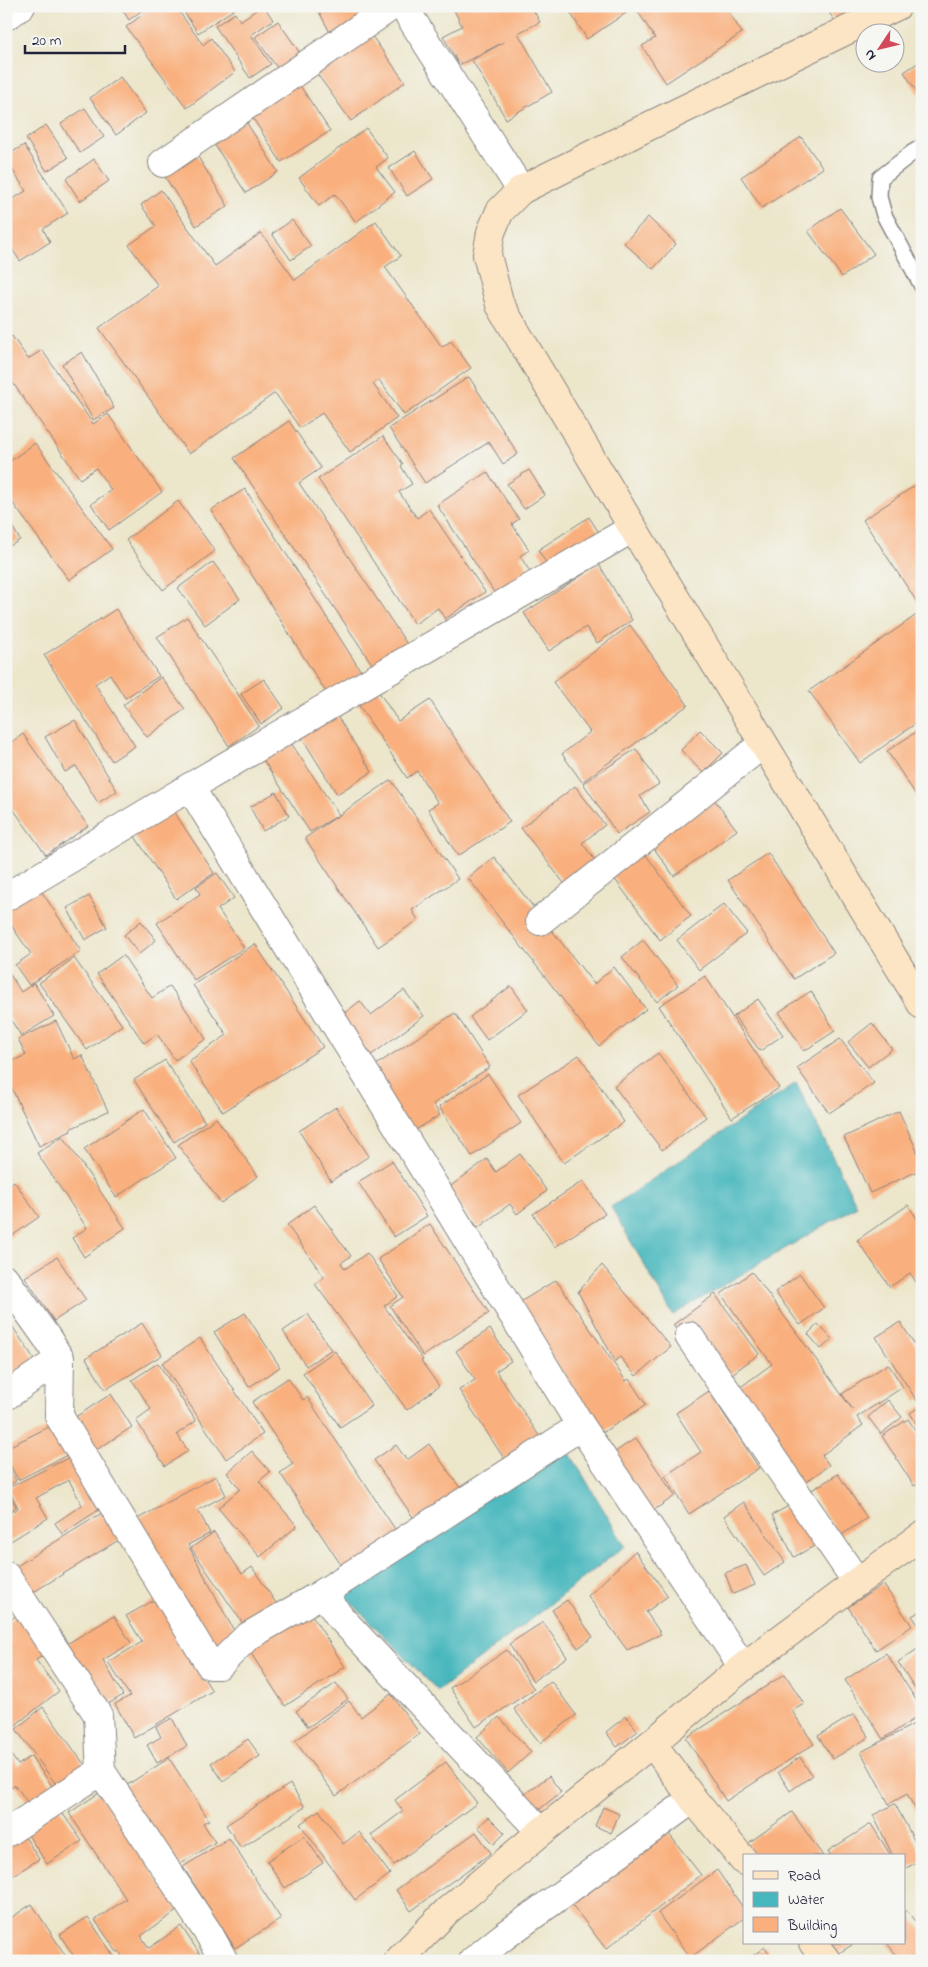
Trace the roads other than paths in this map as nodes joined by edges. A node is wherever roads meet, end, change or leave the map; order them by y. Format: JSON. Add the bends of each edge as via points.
{"nodes":[{"id":1,"x":21,"y":6,"type":"edge"},
{"id":2,"x":392,"y":6,"type":"edge"},
{"id":3,"x":403,"y":6,"type":"edge"},
{"id":4,"x":897,"y":6,"type":"edge"},
{"id":5,"x":6,"y":16,"type":"edge"},
{"id":6,"x":922,"y":147,"type":"edge"},
{"id":7,"x":163,"y":163,"type":"dead end"},
{"id":8,"x":521,"y":190,"type":"junction"},
{"id":9,"x":922,"y":286,"type":"edge"},
{"id":10,"x":633,"y":528,"type":"junction"},
{"id":11,"x":763,"y":744,"type":"junction"},
{"id":12,"x":190,"y":787,"type":"junction"},
{"id":13,"x":6,"y":897,"type":"edge"},
{"id":14,"x":540,"y":921,"type":"dead end"},
{"id":15,"x":922,"y":1005,"type":"edge"},
{"id":16,"x":6,"y":1280,"type":"edge"},
{"id":17,"x":689,"y":1336,"type":"dead end"},
{"id":18,"x":60,"y":1359,"type":"junction"},
{"id":19,"x":6,"y":1396,"type":"edge"},
{"id":20,"x":581,"y":1426,"type":"junction"},
{"id":21,"x":922,"y":1536,"type":"edge"},
{"id":22,"x":6,"y":1576,"type":"edge"},
{"id":23,"x":857,"y":1582,"type":"junction"},
{"id":24,"x":323,"y":1593,"type":"junction"},
{"id":25,"x":743,"y":1667,"type":"junction"},
{"id":26,"x":652,"y":1743,"type":"junction"},
{"id":27,"x":101,"y":1771,"type":"junction"},
{"id":28,"x":693,"y":1800,"type":"junction"},
{"id":29,"x":541,"y":1832,"type":"junction"},
{"id":30,"x":6,"y":1833,"type":"edge"},
{"id":31,"x":743,"y":1860,"type":"edge"},
{"id":32,"x":814,"y":1944,"type":"edge"},
{"id":33,"x":224,"y":1961,"type":"edge"},
{"id":34,"x":398,"y":1961,"type":"edge"},
{"id":35,"x":473,"y":1961,"type":"edge"},
{"id":36,"x":827,"y":1961,"type":"edge"}],
"edges":[{"from":1,"to":5,"type":"street"},
{"from":2,"to":7,"type":"street"},
{"from":3,"to":8,"type":"street"},
{"from":4,"to":8,"type":"street"},
{"from":6,"to":9,"type":"lane","via":[[880,178],[879,197],[884,215]]},
{"from":8,"to":10,"type":"street","via":[[500,211],[491,232],[487,255],[500,305]]},
{"from":10,"to":11,"type":"street"},
{"from":10,"to":12,"type":"street"},
{"from":11,"to":14,"type":"street"},
{"from":11,"to":15,"type":"street"},
{"from":12,"to":13,"type":"street"},
{"from":12,"to":20,"type":"street"},
{"from":16,"to":18,"type":"street"},
{"from":17,"to":23,"type":"street"},
{"from":18,"to":19,"type":"street"},
{"from":18,"to":24,"type":"street","via":[[59,1416],[210,1665],[219,1665],[247,1637]]},
{"from":20,"to":24,"type":"street"},
{"from":20,"to":25,"type":"street"},
{"from":21,"to":23,"type":"street"},
{"from":22,"to":27,"type":"street","via":[[98,1715]]},
{"from":23,"to":25,"type":"street"},
{"from":24,"to":29,"type":"street","via":[[339,1616]]},
{"from":25,"to":26,"type":"street"},
{"from":26,"to":28,"type":"street"},
{"from":26,"to":29,"type":"street"},
{"from":27,"to":30,"type":"street"},
{"from":27,"to":33,"type":"street"},
{"from":28,"to":31,"type":"street"},
{"from":28,"to":35,"type":"street"},
{"from":29,"to":34,"type":"street","via":[[447,1912]]},
{"from":32,"to":36,"type":"street"}]}
